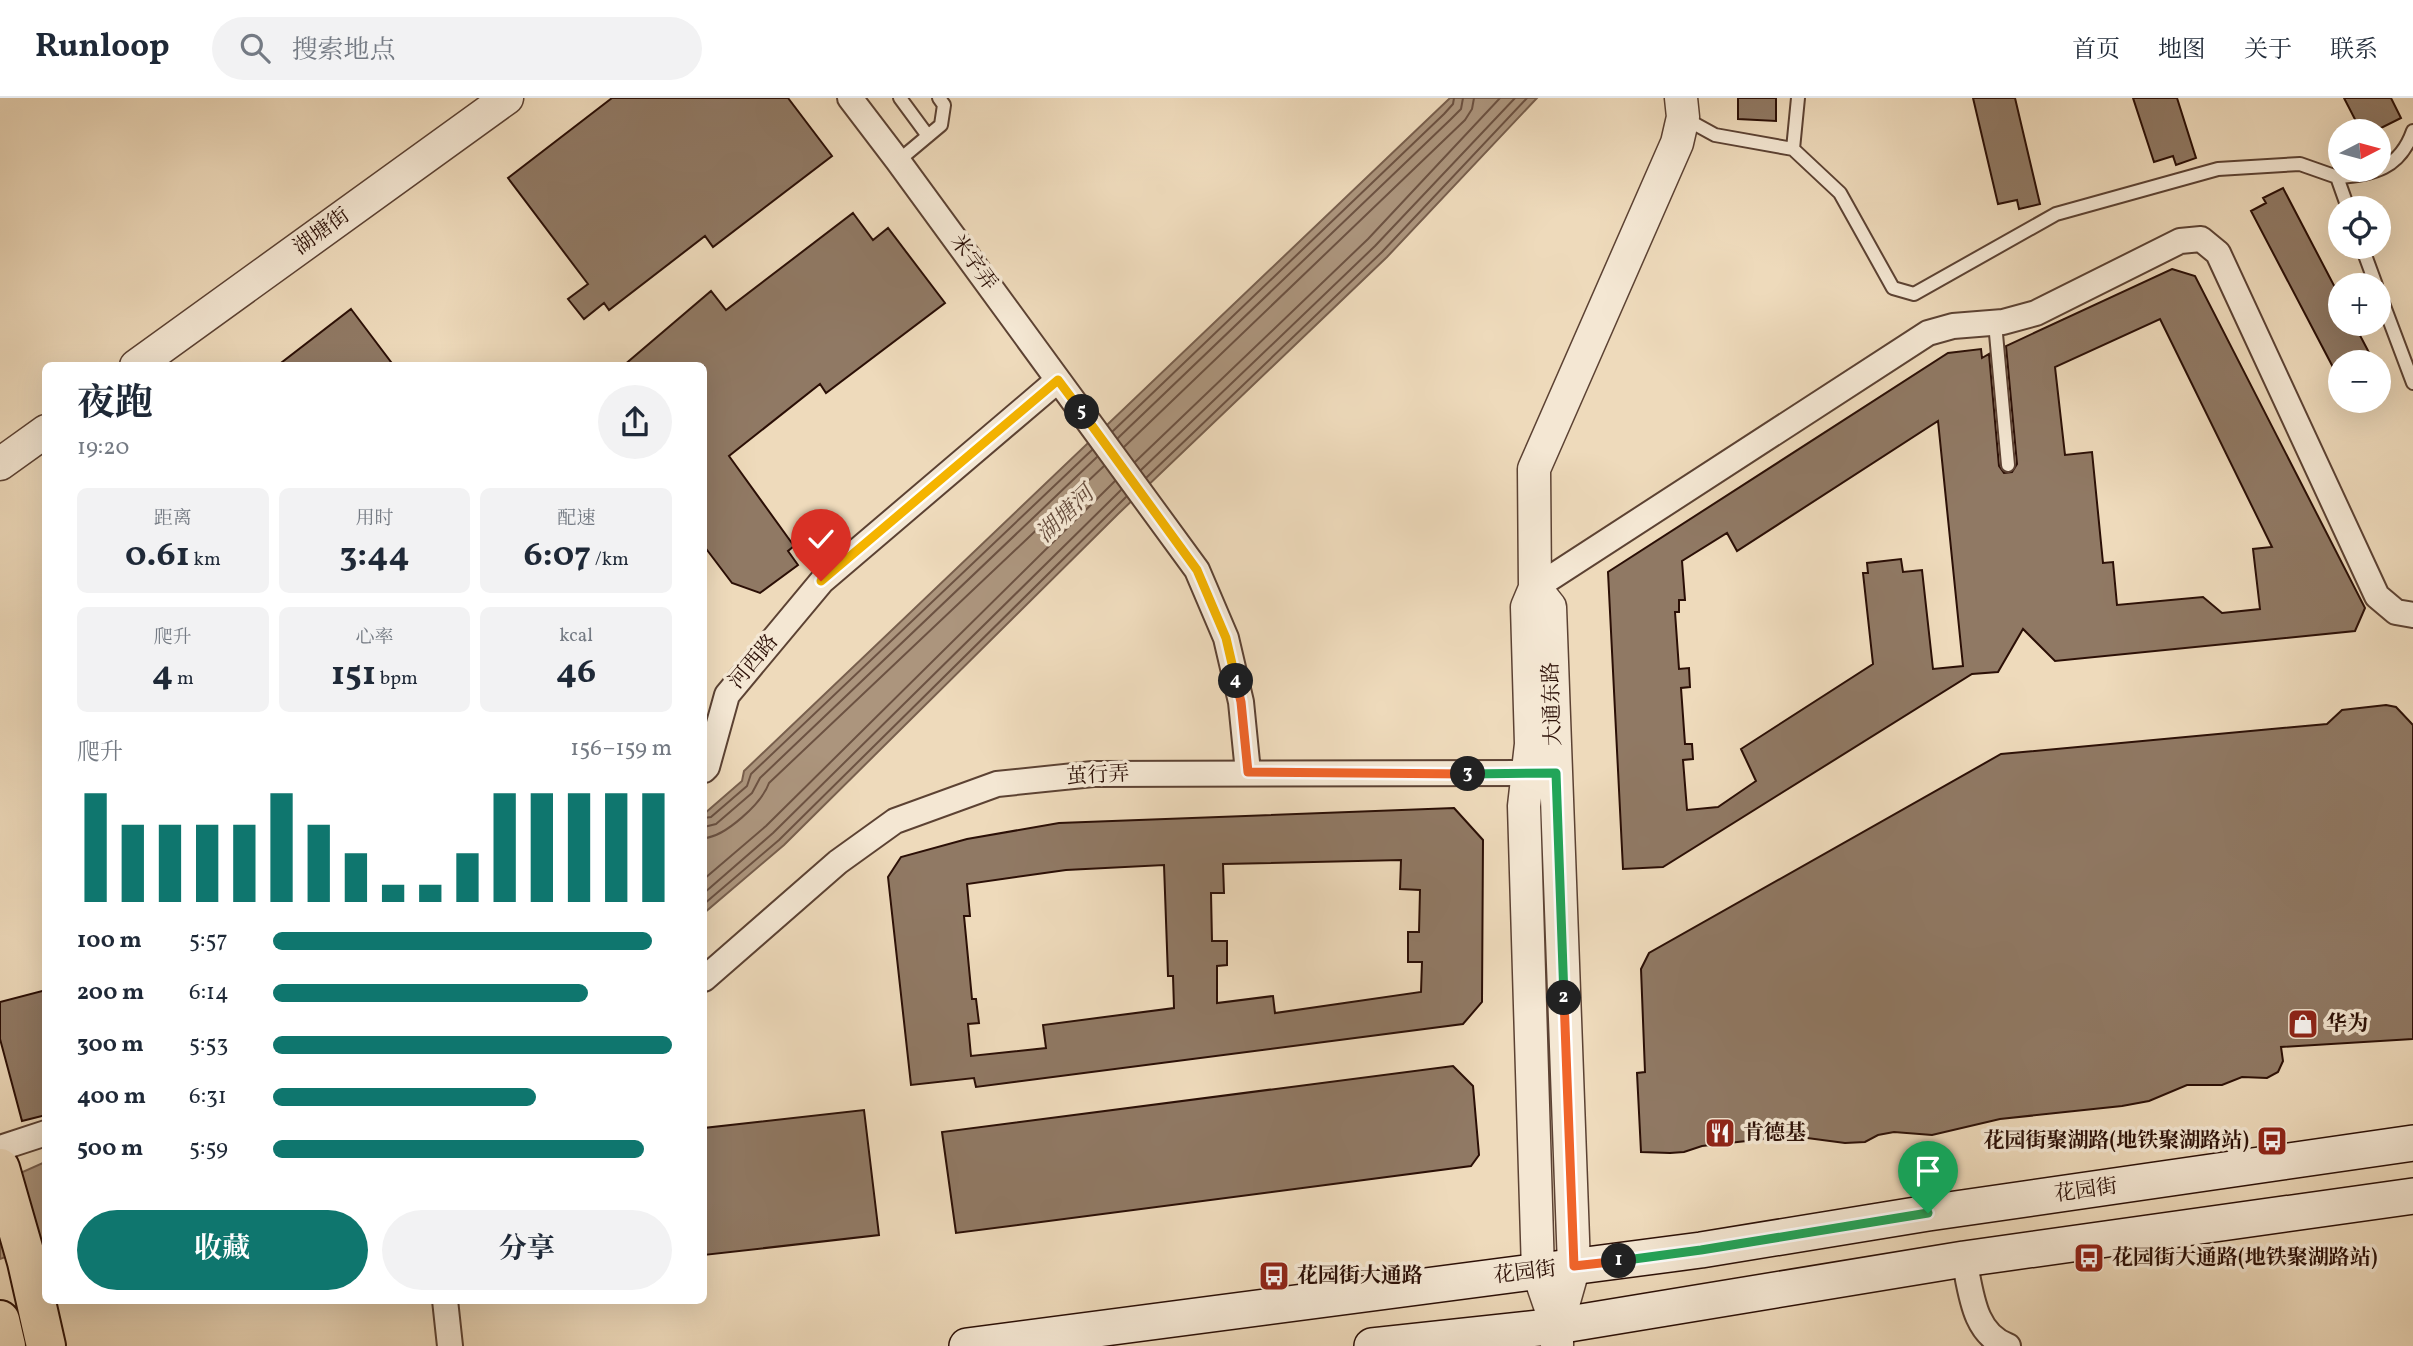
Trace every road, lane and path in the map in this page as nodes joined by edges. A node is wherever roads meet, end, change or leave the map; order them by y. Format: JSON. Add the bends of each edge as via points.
{"nodes":[{"id":1,"x":507,"y":98,"type":"edge"},
{"id":2,"x":850,"y":98,"type":"edge"},
{"id":3,"x":900,"y":98,"type":"edge"},
{"id":4,"x":939,"y":98,"type":"edge"},
{"id":5,"x":1798,"y":98,"type":"edge"},
{"id":6,"x":1682,"y":108,"type":"edge"},
{"id":7,"x":2413,"y":131,"type":"edge"},
{"id":8,"x":928,"y":136,"type":"junction"},
{"id":9,"x":1793,"y":149,"type":"junction"},
{"id":10,"x":898,"y":161,"type":"junction"},
{"id":11,"x":2391,"y":163,"type":"edge"},
{"id":12,"x":2328,"y":174,"type":"edge"},
{"id":13,"x":1995,"y":323,"type":"junction"},
{"id":14,"x":2391,"y":325,"type":"edge"},
{"id":15,"x":142,"y":362,"type":"edge"},
{"id":16,"x":1058,"y":380,"type":"junction"},
{"id":17,"x":2413,"y":383,"type":"edge"},
{"id":18,"x":42,"y":434,"type":"edge"},
{"id":19,"x":0,"y":464,"type":"edge"},
{"id":20,"x":2008,"y":465,"type":"dead end"},
{"id":21,"x":1535,"y":588,"type":"junction"},
{"id":22,"x":2413,"y":615,"type":"edge"},
{"id":23,"x":707,"y":767,"type":"edge"},
{"id":24,"x":1248,"y":772,"type":"junction"},
{"id":25,"x":1542,"y":774,"type":"junction"},
{"id":26,"x":707,"y":976,"type":"edge"},
{"id":27,"x":42,"y":1134,"type":"edge"},
{"id":28,"x":2413,"y":1143,"type":"edge"},
{"id":29,"x":0,"y":1148,"type":"edge"},
{"id":30,"x":0,"y":1169,"type":"edge"},
{"id":31,"x":2413,"y":1196,"type":"edge"},
{"id":32,"x":1964,"y":1259,"type":"junction"},
{"id":33,"x":1574,"y":1266,"type":"junction"},
{"id":34,"x":1538,"y":1270,"type":"junction"},
{"id":35,"x":445,"y":1304,"type":"edge"},
{"id":36,"x":0,"y":1320,"type":"edge"},
{"id":37,"x":1557,"y":1336,"type":"edge"},
{"id":38,"x":6,"y":1346,"type":"edge"},
{"id":39,"x":46,"y":1346,"type":"edge"},
{"id":40,"x":450,"y":1346,"type":"edge"},
{"id":41,"x":967,"y":1346,"type":"edge"},
{"id":42,"x":1372,"y":1346,"type":"edge"},
{"id":43,"x":2008,"y":1346,"type":"edge"}],
"edges":[{"from":1,"to":15,"type":"street","name":"湖塘街"},
{"from":2,"to":10,"type":"street","name":"米字弄"},
{"from":3,"to":8,"type":"lane"},
{"from":4,"to":8,"type":"lane","via":[[944,105],[942,125]]},
{"from":5,"to":9,"type":"lane"},
{"from":6,"to":9,"type":"lane","via":[[1714,135]]},
{"from":6,"to":21,"type":"street","name":"大通东路","via":[[1677,144],[1535,468]]},
{"from":7,"to":11,"type":"lane","via":[[2407,148]]},
{"from":8,"to":10,"type":"lane"},
{"from":9,"to":12,"type":"lane","via":[[1840,193],[1893,288],[1914,293],[2056,214],[2218,169],[2300,164]]},
{"from":10,"to":16,"type":"street","name":"米字弄"},
{"from":13,"to":20,"type":"lane"},
{"from":13,"to":21,"type":"street","via":[[1928,333]]},
{"from":13,"to":22,"type":"street","via":[[2036,313],[2179,241],[2201,239],[2218,253],[2377,596],[2396,612]]},
{"from":14,"to":17,"type":"lane"},
{"from":16,"to":23,"type":"street","name":"河西路","via":[[821,581],[727,695]]},
{"from":16,"to":24,"type":"street","name":"米字弄","via":[[1197,570],[1226,638],[1241,702]]},
{"from":18,"to":19,"type":"street"},
{"from":21,"to":25,"type":"street","name":"大通东路","via":[[1527,607],[1531,744]]},
{"from":24,"to":25,"type":"street","name":"茧行弄"},
{"from":24,"to":26,"type":"street","name":"茧行弄","via":[[1093,774],[998,784],[895,821],[838,862]]},
{"from":25,"to":33,"type":"street","name":"大通东路"},
{"from":25,"to":34,"type":"street","name":"大通东路","via":[[1524,806]]},
{"from":27,"to":29,"type":"street"},
{"from":28,"to":33,"type":"main road","name":"花园街"},
{"from":30,"to":39,"type":"main road"},
{"from":31,"to":32,"type":"main road"},
{"from":32,"to":37,"type":"main road"},
{"from":32,"to":43,"type":"street","via":[[1977,1319],[1998,1343]]},
{"from":33,"to":34,"type":"main road","name":"花园街"},
{"from":33,"to":37,"type":"street","name":"大通东路"},
{"from":34,"to":37,"type":"street","name":"大通东路"},
{"from":34,"to":41,"type":"main road","name":"花园街"},
{"from":35,"to":40,"type":"street"},
{"from":36,"to":38,"type":"main road"},
{"from":37,"to":42,"type":"main road"}]}
